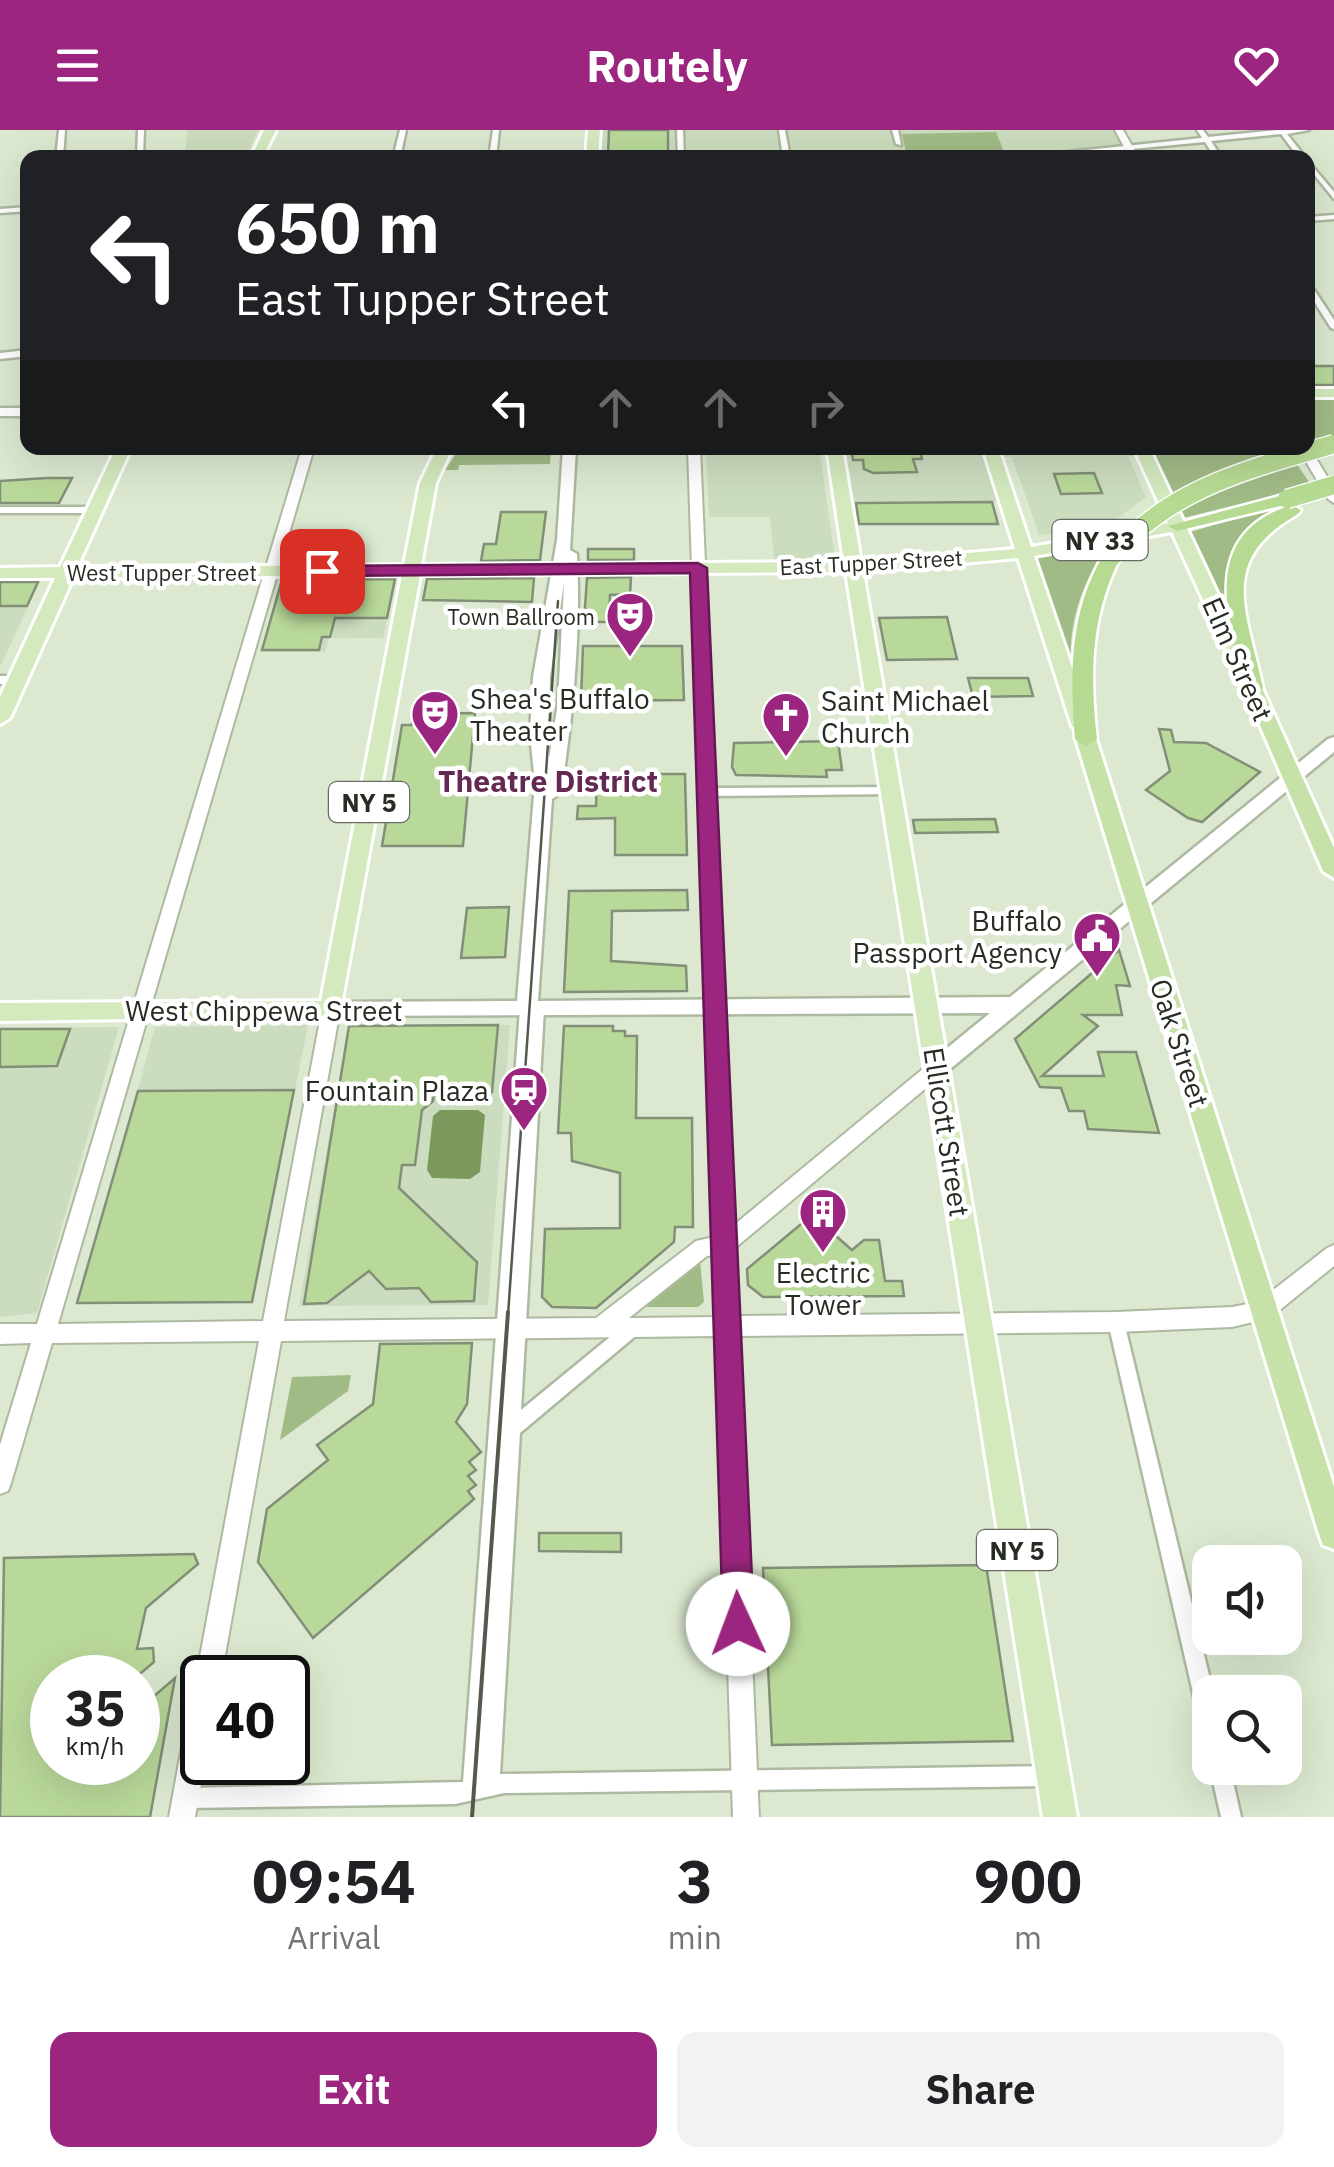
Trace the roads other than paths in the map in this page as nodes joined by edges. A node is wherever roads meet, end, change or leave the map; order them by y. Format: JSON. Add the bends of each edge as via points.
{"nodes":[{"id":1,"x":1119,"y":130,"type":"edge"},
{"id":2,"x":1200,"y":130,"type":"edge"},
{"id":3,"x":1306,"y":130,"type":"edge"},
{"id":4,"x":1282,"y":131,"type":"edge"},
{"id":5,"x":1206,"y":139,"type":"junction"},
{"id":6,"x":1129,"y":146,"type":"junction"},
{"id":7,"x":1089,"y":150,"type":"edge"},
{"id":8,"x":1131,"y":150,"type":"edge"},
{"id":9,"x":1214,"y":150,"type":"edge"},
{"id":10,"x":1315,"y":173,"type":"edge"},
{"id":11,"x":1334,"y":197,"type":"edge"},
{"id":12,"x":1315,"y":298,"type":"edge"},
{"id":13,"x":1334,"y":326,"type":"edge"},
{"id":14,"x":121,"y":455,"type":"edge"},
{"id":15,"x":306,"y":455,"type":"edge"},
{"id":16,"x":441,"y":455,"type":"edge"},
{"id":17,"x":568,"y":455,"type":"edge"},
{"id":18,"x":577,"y":455,"type":"edge"},
{"id":19,"x":694,"y":455,"type":"edge"},
{"id":20,"x":835,"y":455,"type":"edge"},
{"id":21,"x":992,"y":455,"type":"edge"},
{"id":22,"x":1145,"y":455,"type":"edge"},
{"id":23,"x":1297,"y":455,"type":"edge"},
{"id":24,"x":1308,"y":455,"type":"edge"},
{"id":25,"x":1334,"y":485,"type":"edge"},
{"id":26,"x":1334,"y":496,"type":"edge"},
{"id":27,"x":1290,"y":504,"type":"junction"},
{"id":28,"x":0,"y":510,"type":"edge"},
{"id":29,"x":95,"y":510,"type":"junction"},
{"id":30,"x":1177,"y":526,"type":"junction"},
{"id":31,"x":1023,"y":553,"type":"junction"},
{"id":32,"x":854,"y":567,"type":"junction"},
{"id":33,"x":698,"y":568,"type":"junction"},
{"id":34,"x":564,"y":569,"type":"junction"},
{"id":35,"x":411,"y":570,"type":"junction"},
{"id":36,"x":271,"y":572,"type":"junction"},
{"id":37,"x":0,"y":573,"type":"edge"},
{"id":38,"x":66,"y":573,"type":"junction"},
{"id":39,"x":9,"y":680,"type":"edge"},
{"id":40,"x":1253,"y":688,"type":"junction"},
{"id":41,"x":0,"y":718,"type":"edge"},
{"id":42,"x":1086,"y":739,"type":"junction"},
{"id":43,"x":1334,"y":742,"type":"edge"},
{"id":44,"x":1290,"y":778,"type":"junction"},
{"id":45,"x":891,"y":791,"type":"junction"},
{"id":46,"x":707,"y":792,"type":"junction"},
{"id":47,"x":1334,"y":871,"type":"edge"},
{"id":48,"x":1136,"y":905,"type":"junction"},
{"id":49,"x":1013,"y":1005,"type":"junction"},
{"id":50,"x":927,"y":1006,"type":"junction"},
{"id":51,"x":715,"y":1008,"type":"junction"},
{"id":52,"x":531,"y":1009,"type":"junction"},
{"id":53,"x":331,"y":1010,"type":"junction"},
{"id":54,"x":140,"y":1011,"type":"junction"},
{"id":55,"x":0,"y":1012,"type":"edge"},
{"id":56,"x":936,"y":1068,"type":"junction"},
{"id":57,"x":724,"y":1245,"type":"junction"},
{"id":58,"x":1334,"y":1254,"type":"edge"},
{"id":59,"x":1264,"y":1311,"type":"junction"},
{"id":60,"x":1116,"y":1322,"type":"junction"},
{"id":61,"x":979,"y":1324,"type":"junction"},
{"id":62,"x":727,"y":1327,"type":"junction"},
{"id":63,"x":599,"y":1328,"type":"junction"},
{"id":64,"x":633,"y":1328,"type":"junction"},
{"id":65,"x":508,"y":1329,"type":"junction"},
{"id":66,"x":272,"y":1331,"type":"junction"},
{"id":67,"x":44,"y":1333,"type":"junction"},
{"id":68,"x":0,"y":1334,"type":"edge"},
{"id":69,"x":510,"y":1430,"type":"junction"},
{"id":70,"x":0,"y":1483,"type":"edge"},
{"id":71,"x":1334,"y":1534,"type":"edge"},
{"id":72,"x":212,"y":1655,"type":"edge"},
{"id":73,"x":1199,"y":1675,"type":"edge"},
{"id":74,"x":1053,"y":1776,"type":"junction"},
{"id":75,"x":744,"y":1780,"type":"junction"},
{"id":76,"x":1224,"y":1785,"type":"edge"},
{"id":77,"x":481,"y":1788,"type":"junction"},
{"id":78,"x":184,"y":1808,"type":"edge"},
{"id":79,"x":746,"y":1817,"type":"edge"},
{"id":80,"x":1060,"y":1817,"type":"edge"},
{"id":81,"x":1231,"y":1817,"type":"edge"}],
"edges":[{"from":1,"to":6,"type":"street"},
{"from":2,"to":5,"type":"street"},
{"from":3,"to":4,"type":"street"},
{"from":4,"to":5,"type":"street"},
{"from":5,"to":6,"type":"street"},
{"from":5,"to":9,"type":"street"},
{"from":6,"to":7,"type":"street"},
{"from":6,"to":8,"type":"street"},
{"from":10,"to":11,"type":"street"},
{"from":12,"to":13,"type":"street"},
{"from":14,"to":29,"type":"main road"},
{"from":15,"to":36,"type":"street"},
{"from":16,"to":35,"type":"main road","number":"NY 5","via":[[428,483]]},
{"from":17,"to":34,"type":"main road"},
{"from":18,"to":34,"type":"main road"},
{"from":19,"to":33,"type":"street"},
{"from":20,"to":32,"type":"main road","name":"Ellicott Street","number":"NY 5"},
{"from":21,"to":31,"type":"main road","name":"Oak Street"},
{"from":22,"to":30,"type":"main road","name":"Elm Street"},
{"from":23,"to":42,"type":"highway","bridge":true,"via":[[1174,501],[1139,525],[1111,558],[1090,598],[1080,648]]},
{"from":24,"to":26,"type":"street"},
{"from":25,"to":27,"type":"highway","number":"NY 33","bridge":true},
{"from":26,"to":27,"type":"highway"},
{"from":27,"to":30,"type":"highway","number":"NY 33"},
{"from":27,"to":40,"type":"highway","via":[[1248,536],[1234,570]]},
{"from":28,"to":29,"type":"street"},
{"from":29,"to":38,"type":"main road"},
{"from":30,"to":31,"type":"main road","name":"East Tupper Street","number":"NY 33"},
{"from":30,"to":40,"type":"main road","name":"Elm Street"},
{"from":31,"to":32,"type":"main road","name":"East Tupper Street","number":"NY 33"},
{"from":31,"to":42,"type":"main road","name":"Oak Street"},
{"from":32,"to":33,"type":"main road","name":"East Tupper Street"},
{"from":32,"to":45,"type":"main road","name":"Ellicott Street","number":"NY 5"},
{"from":33,"to":34,"type":"main road","name":"East Tupper Street"},
{"from":33,"to":46,"type":"street"},
{"from":34,"to":35,"type":"main road","name":"West Tupper Street"},
{"from":34,"to":52,"type":"main road","via":[[572,601],[566,703]]},
{"from":34,"to":52,"type":"main road","via":[[551,599],[540,721],[544,784]]},
{"from":35,"to":36,"type":"main road","name":"West Tupper Street"},
{"from":35,"to":53,"type":"main road","number":"NY 5"},
{"from":36,"to":38,"type":"main road","name":"West Tupper Street"},
{"from":36,"to":54,"type":"street"},
{"from":37,"to":38,"type":"main road","name":"West Tupper Street"},
{"from":38,"to":39,"type":"main road"},
{"from":39,"to":41,"type":"main road"},
{"from":40,"to":44,"type":"highway","name":"Elm Street"},
{"from":42,"to":48,"type":"highway","name":"Oak Street"},
{"from":43,"to":44,"type":"main road"},
{"from":44,"to":47,"type":"highway","name":"Elm Street"},
{"from":44,"to":48,"type":"main road"},
{"from":45,"to":46,"type":"street"},
{"from":45,"to":50,"type":"main road","name":"Ellicott Street","number":"NY 5"},
{"from":46,"to":51,"type":"street"},
{"from":48,"to":49,"type":"main road"},
{"from":48,"to":59,"type":"highway","name":"Oak Street"},
{"from":49,"to":50,"type":"main road","name":"West Chippewa Street"},
{"from":49,"to":56,"type":"main road"},
{"from":50,"to":51,"type":"main road","name":"West Chippewa Street"},
{"from":50,"to":56,"type":"main road","name":"Ellicott Street","number":"NY 5"},
{"from":51,"to":52,"type":"main road","name":"West Chippewa Street"},
{"from":51,"to":57,"type":"street"},
{"from":52,"to":53,"type":"main road","name":"West Chippewa Street"},
{"from":52,"to":65,"type":"street"},
{"from":53,"to":54,"type":"main road","name":"West Chippewa Street"},
{"from":53,"to":66,"type":"street"},
{"from":54,"to":55,"type":"main road","name":"West Chippewa Street"},
{"from":54,"to":67,"type":"street"},
{"from":56,"to":57,"type":"street"},
{"from":56,"to":61,"type":"main road","name":"Ellicott Street","number":"NY 5"},
{"from":57,"to":62,"type":"street"},
{"from":57,"to":63,"type":"street","via":[[703,1246]]},
{"from":58,"to":59,"type":"street"},
{"from":59,"to":60,"type":"street"},
{"from":59,"to":71,"type":"highway","name":"Oak Street"},
{"from":60,"to":61,"type":"street"},
{"from":60,"to":73,"type":"street"},
{"from":61,"to":62,"type":"street"},
{"from":61,"to":74,"type":"main road","name":"Ellicott Street","number":"NY 5"},
{"from":62,"to":64,"type":"street"},
{"from":62,"to":75,"type":"street"},
{"from":63,"to":64,"type":"street"},
{"from":63,"to":65,"type":"street"},
{"from":64,"to":69,"type":"street"},
{"from":65,"to":66,"type":"street"},
{"from":65,"to":69,"type":"street"},
{"from":65,"to":77,"type":"street"},
{"from":66,"to":67,"type":"street"},
{"from":66,"to":72,"type":"street"},
{"from":67,"to":68,"type":"street"},
{"from":67,"to":70,"type":"street"},
{"from":69,"to":77,"type":"street"},
{"from":74,"to":75,"type":"street"},
{"from":74,"to":80,"type":"main road","name":"Ellicott Street","number":"NY 5"},
{"from":75,"to":77,"type":"street"},
{"from":75,"to":79,"type":"street"},
{"from":76,"to":81,"type":"street"},
{"from":77,"to":78,"type":"street"}]}
